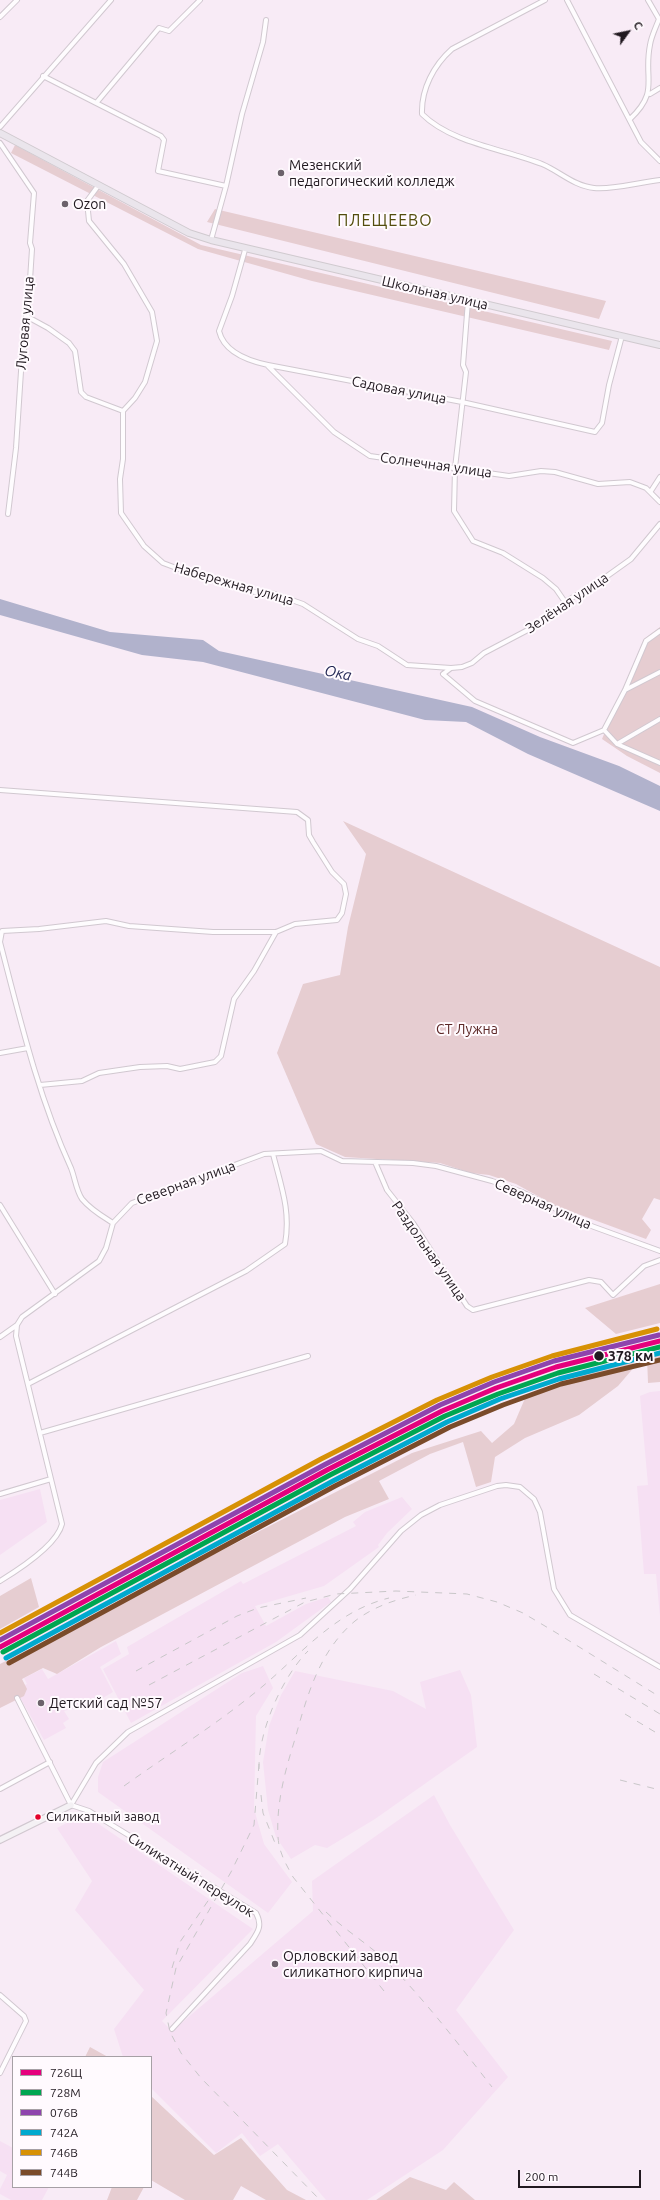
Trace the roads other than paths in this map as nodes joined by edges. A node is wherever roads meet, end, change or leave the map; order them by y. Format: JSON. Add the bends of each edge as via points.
{"nodes":[{"id":1,"x":17,"y":0,"type":"edge"},
{"id":2,"x":110,"y":0,"type":"edge"},
{"id":3,"x":200,"y":0,"type":"edge"},
{"id":4,"x":545,"y":0,"type":"edge"},
{"id":5,"x":567,"y":0,"type":"edge"},
{"id":6,"x":648,"y":0,"type":"edge"},
{"id":7,"x":0,"y":17,"type":"edge"},
{"id":8,"x":266,"y":20,"type":"dead end"},
{"id":9,"x":43,"y":76,"type":"junction"},
{"id":10,"x":660,"y":88,"type":"edge"},
{"id":11,"x":650,"y":94,"type":"junction"},
{"id":12,"x":97,"y":102,"type":"junction"},
{"id":13,"x":630,"y":119,"type":"junction"},
{"id":14,"x":0,"y":127,"type":"edge"},
{"id":15,"x":0,"y":133,"type":"edge"},
{"id":16,"x":0,"y":143,"type":"edge"},
{"id":17,"x":660,"y":161,"type":"edge"},
{"id":18,"x":660,"y":180,"type":"edge"},
{"id":19,"x":98,"y":186,"type":"junction"},
{"id":20,"x":226,"y":186,"type":"junction"},
{"id":21,"x":211,"y":240,"type":"junction"},
{"id":22,"x":245,"y":250,"type":"junction"},
{"id":23,"x":468,"y":301,"type":"junction"},
{"id":24,"x":26,"y":316,"type":"junction"},
{"id":25,"x":622,"y":336,"type":"junction"},
{"id":26,"x":660,"y":345,"type":"edge"},
{"id":27,"x":268,"y":365,"type":"junction"},
{"id":28,"x":462,"y":402,"type":"junction"},
{"id":29,"x":123,"y":411,"type":"junction"},
{"id":30,"x":455,"y":468,"type":"junction"},
{"id":31,"x":660,"y":477,"type":"edge"},
{"id":32,"x":651,"y":491,"type":"junction"},
{"id":33,"x":660,"y":502,"type":"edge"},
{"id":34,"x":8,"y":514,"type":"dead end"},
{"id":35,"x":660,"y":524,"type":"edge"},
{"id":36,"x":565,"y":602,"type":"junction"},
{"id":37,"x":660,"y":631,"type":"edge"},
{"id":38,"x":462,"y":667,"type":"joint"},
{"id":39,"x":451,"y":668,"type":"junction"},
{"id":40,"x":660,"y":672,"type":"edge"},
{"id":41,"x":625,"y":690,"type":"junction"},
{"id":42,"x":660,"y":719,"type":"edge"},
{"id":43,"x":604,"y":730,"type":"junction"},
{"id":44,"x":617,"y":744,"type":"junction"},
{"id":45,"x":660,"y":763,"type":"edge"},
{"id":46,"x":0,"y":790,"type":"edge"},
{"id":47,"x":276,"y":932,"type":"junction"},
{"id":48,"x":28,"y":1048,"type":"junction"},
{"id":49,"x":0,"y":1053,"type":"edge"},
{"id":50,"x":40,"y":1085,"type":"junction"},
{"id":51,"x":273,"y":1154,"type":"junction"},
{"id":52,"x":375,"y":1162,"type":"junction"},
{"id":53,"x":0,"y":1205,"type":"edge"},
{"id":54,"x":113,"y":1223,"type":"junction"},
{"id":55,"x":660,"y":1251,"type":"edge"},
{"id":56,"x":660,"y":1260,"type":"edge"},
{"id":57,"x":55,"y":1294,"type":"junction"},
{"id":58,"x":17,"y":1325,"type":"junction"},
{"id":59,"x":0,"y":1336,"type":"edge"},
{"id":60,"x":308,"y":1356,"type":"dead end"},
{"id":61,"x":28,"y":1384,"type":"junction"},
{"id":62,"x":40,"y":1433,"type":"junction"},
{"id":63,"x":51,"y":1479,"type":"junction"},
{"id":64,"x":0,"y":1494,"type":"edge"},
{"id":65,"x":0,"y":1581,"type":"edge"},
{"id":66,"x":660,"y":1667,"type":"edge"},
{"id":67,"x":17,"y":1698,"type":"dead end"},
{"id":68,"x":50,"y":1762,"type":"junction"},
{"id":69,"x":0,"y":1789,"type":"edge"},
{"id":70,"x":71,"y":1805,"type":"junction"},
{"id":71,"x":0,"y":1840,"type":"edge"},
{"id":72,"x":0,"y":1994,"type":"edge"},
{"id":73,"x":172,"y":2029,"type":"dead end"},
{"id":74,"x":0,"y":2073,"type":"edge"}],
"edges":[{"from":1,"to":7,"type":"street"},
{"from":2,"to":9,"type":"street"},
{"from":3,"to":12,"type":"street","via":[[169,31],[159,28]]},
{"from":4,"to":18,"type":"street","via":[[452,49],[439,60],[422,103],[422,114],[433,125],[448,134],[543,164],[578,184],[592,188]]},
{"from":5,"to":13,"type":"street"},
{"from":6,"to":11,"type":"street","via":[[659,19],[650,46]]},
{"from":8,"to":20,"type":"street"},
{"from":9,"to":12,"type":"street"},
{"from":9,"to":14,"type":"street"},
{"from":10,"to":11,"type":"street"},
{"from":11,"to":13,"type":"street","via":[[641,109]]},
{"from":12,"to":20,"type":"street","via":[[161,136],[164,140],[158,171]]},
{"from":13,"to":17,"type":"street","via":[[641,142]]},
{"from":15,"to":19,"type":"main road","name":"Школьная улица"},
{"from":16,"to":24,"type":"street","name":"Луговая улица","via":[[34,193]]},
{"from":19,"to":21,"type":"main road","name":"Школьная улица","via":[[189,233]]},
{"from":19,"to":29,"type":"street","via":[[87,201],[89,221],[124,264],[152,312],[157,341],[145,382]]},
{"from":20,"to":21,"type":"street"},
{"from":21,"to":22,"type":"main road","name":"Школьная улица"},
{"from":22,"to":23,"type":"main road","name":"Школьная улица"},
{"from":22,"to":27,"type":"street","name":"Садовая улица","via":[[232,296],[220,326],[220,336],[244,358]]},
{"from":23,"to":25,"type":"main road","name":"Школьная улица"},
{"from":23,"to":28,"type":"street","via":[[463,364],[466,372]]},
{"from":24,"to":29,"type":"street","via":[[48,328],[69,343],[75,351],[81,392],[86,397]]},
{"from":24,"to":34,"type":"street","name":"Луговая улица","via":[[26,342],[22,356],[16,448]]},
{"from":25,"to":26,"type":"main road","name":"Школьная улица"},
{"from":25,"to":28,"type":"street","name":"Садовая улица","via":[[601,428],[595,432]]},
{"from":27,"to":28,"type":"street","name":"Садовая улица"},
{"from":27,"to":30,"type":"street","name":"Солнечная улица","via":[[334,432],[370,456]]},
{"from":28,"to":30,"type":"street"},
{"from":29,"to":39,"type":"street","name":"Набережная улица","via":[[121,513],[144,546],[163,563],[195,575],[303,604],[358,639],[378,646],[407,665]]},
{"from":30,"to":32,"type":"street","name":"Солнечная улица","via":[[510,476],[541,471],[555,472],[598,484],[630,482]]},
{"from":30,"to":36,"type":"street","via":[[454,511],[470,538],[503,553],[543,578],[556,589]]},
{"from":31,"to":32,"type":"street"},
{"from":32,"to":33,"type":"street"},
{"from":35,"to":36,"type":"street","name":"Зелёная улица","via":[[631,559]]},
{"from":36,"to":38,"type":"street","name":"Зелёная улица","via":[[543,622]]},
{"from":37,"to":41,"type":"street","via":[[646,641]]},
{"from":38,"to":39,"type":"street","name":"Набережная улица"},
{"from":39,"to":43,"type":"street","via":[[443,674],[475,702],[572,743]]},
{"from":40,"to":41,"type":"street"},
{"from":41,"to":43,"type":"street"},
{"from":42,"to":44,"type":"street"},
{"from":43,"to":44,"type":"street"},
{"from":44,"to":45,"type":"street"},
{"from":46,"to":47,"type":"street","via":[[297,812],[304,815],[308,820],[312,842],[332,872],[344,884],[346,894],[342,913],[334,922],[295,924]]},
{"from":47,"to":48,"type":"street","via":[[213,932],[130,926],[106,921],[2,931],[0,942]]},
{"from":47,"to":50,"type":"street","via":[[254,971],[234,998],[221,1056],[214,1062],[180,1069],[168,1066],[133,1068],[99,1073],[82,1081]]},
{"from":48,"to":49,"type":"street"},
{"from":48,"to":50,"type":"street"},
{"from":50,"to":54,"type":"street","via":[[54,1131],[81,1198],[91,1209]]},
{"from":51,"to":52,"type":"street","name":"Северная улица","via":[[321,1151],[342,1161]]},
{"from":51,"to":54,"type":"street","name":"Северная улица","via":[[253,1158],[132,1203]]},
{"from":51,"to":61,"type":"street","via":[[287,1209],[285,1244],[246,1271]]},
{"from":52,"to":55,"type":"street","name":"Северная улица","via":[[436,1166],[492,1181],[522,1192],[586,1224]]},
{"from":52,"to":56,"type":"street","name":"Раздольная улица","via":[[387,1190],[414,1223],[470,1309],[481,1309],[589,1280],[601,1282],[613,1295],[644,1266]]},
{"from":53,"to":57,"type":"street"},
{"from":54,"to":57,"type":"street","name":"Северная улица","via":[[106,1248],[99,1261]]},
{"from":57,"to":58,"type":"street","name":"Северная улица","via":[[22,1317]]},
{"from":58,"to":59,"type":"street","name":"Северная улица"},
{"from":58,"to":61,"type":"street","via":[[16,1336]]},
{"from":60,"to":62,"type":"street"},
{"from":61,"to":62,"type":"street"},
{"from":62,"to":63,"type":"street"},
{"from":63,"to":64,"type":"street"},
{"from":63,"to":65,"type":"street","via":[[61,1517],[61,1531],[20,1569]]},
{"from":66,"to":70,"type":"street","via":[[570,1615],[554,1589],[540,1512],[534,1499],[520,1487],[497,1486],[440,1505],[421,1516],[401,1531],[350,1589],[300,1635],[128,1732],[96,1763]]},
{"from":67,"to":68,"type":"street"},
{"from":68,"to":69,"type":"street"},
{"from":68,"to":70,"type":"street"},
{"from":70,"to":71,"type":"street"},
{"from":70,"to":73,"type":"street","name":"Силикатный переулок","via":[[89,1810],[256,1913],[260,1921],[260,1930],[226,1972]]},
{"from":72,"to":74,"type":"street","via":[[26,2018]]}]}
